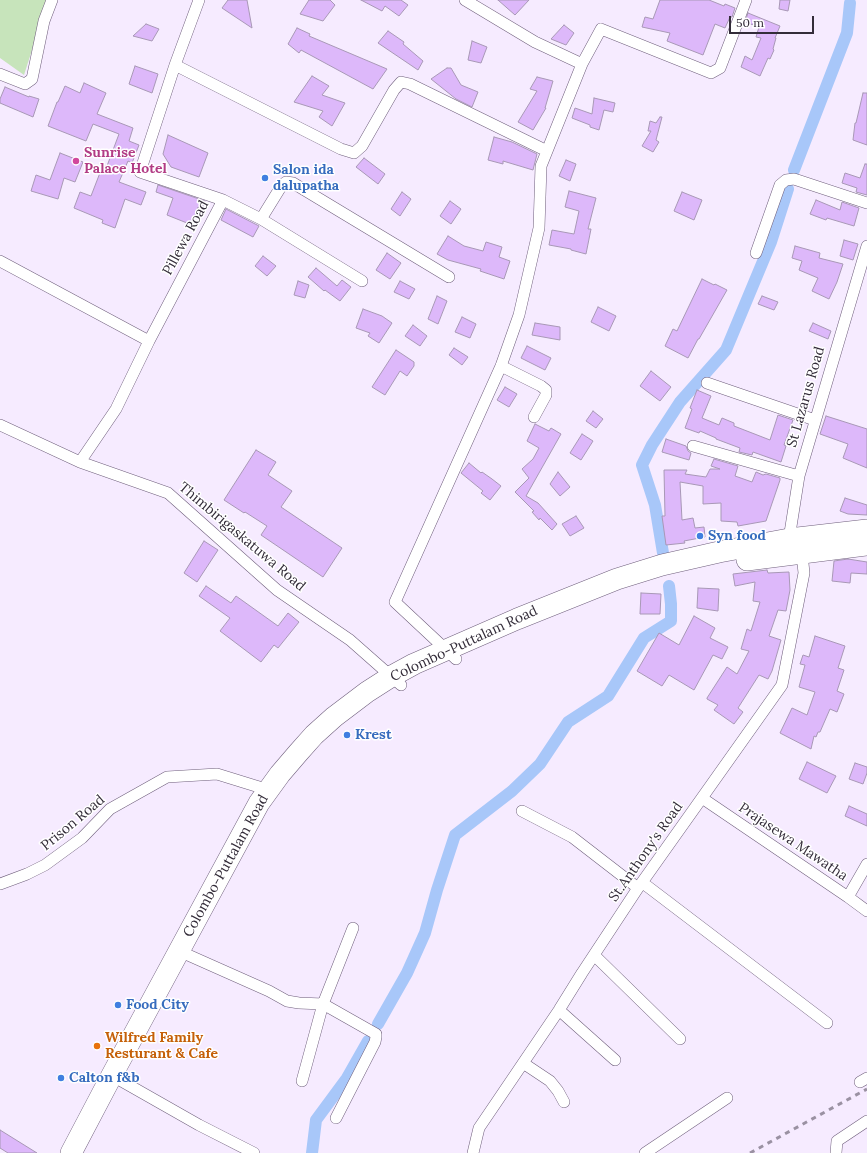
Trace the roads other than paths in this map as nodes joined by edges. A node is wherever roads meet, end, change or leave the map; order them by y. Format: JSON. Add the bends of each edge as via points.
{"nodes":[{"id":1,"x":52,"y":0,"type":"edge"},
{"id":2,"x":199,"y":0,"type":"edge"},
{"id":3,"x":464,"y":0,"type":"edge"},
{"id":4,"x":746,"y":0,"type":"edge"},
{"id":5,"x":582,"y":64,"type":"junction"},
{"id":6,"x":175,"y":65,"type":"junction"},
{"id":7,"x":0,"y":74,"type":"edge"},
{"id":8,"x":547,"y":151,"type":"junction"},
{"id":9,"x":223,"y":200,"type":"junction"},
{"id":10,"x":867,"y":203,"type":"edge"},
{"id":11,"x":261,"y":219,"type":"junction"},
{"id":12,"x":867,"y":246,"type":"edge"},
{"id":13,"x":756,"y":253,"type":"dead end"},
{"id":14,"x":0,"y":260,"type":"edge"},
{"id":15,"x":448,"y":277,"type":"dead end"},
{"id":16,"x":362,"y":281,"type":"dead end"},
{"id":17,"x":149,"y":342,"type":"junction"},
{"id":18,"x":501,"y":366,"type":"junction"},
{"id":19,"x":707,"y":383,"type":"dead end"},
{"id":20,"x":534,"y":417,"type":"dead end"},
{"id":21,"x":815,"y":420,"type":"junction"},
{"id":22,"x":0,"y":425,"type":"edge"},
{"id":23,"x":693,"y":446,"type":"dead end"},
{"id":24,"x":80,"y":462,"type":"junction"},
{"id":25,"x":799,"y":476,"type":"junction"},
{"id":26,"x":867,"y":530,"type":"edge"},
{"id":27,"x":867,"y":545,"type":"edge"},
{"id":28,"x":795,"y":547,"type":"junction"},
{"id":29,"x":452,"y":655,"type":"junction"},
{"id":30,"x":396,"y":681,"type":"junction"},
{"id":31,"x":273,"y":792,"type":"junction"},
{"id":32,"x":702,"y":798,"type":"junction"},
{"id":33,"x":522,"y":811,"type":"dead end"},
{"id":34,"x":867,"y":864,"type":"edge"},
{"id":35,"x":0,"y":884,"type":"edge"},
{"id":36,"x":641,"y":885,"type":"junction"},
{"id":37,"x":848,"y":897,"type":"junction"},
{"id":38,"x":867,"y":911,"type":"edge"},
{"id":39,"x":353,"y":928,"type":"dead end"},
{"id":40,"x":188,"y":955,"type":"junction"},
{"id":41,"x":594,"y":955,"type":"junction"},
{"id":42,"x":322,"y":1004,"type":"junction"},
{"id":43,"x":559,"y":1010,"type":"junction"},
{"id":44,"x":827,"y":1023,"type":"dead end"},
{"id":45,"x":680,"y":1039,"type":"dead end"},
{"id":46,"x":615,"y":1060,"type":"dead end"},
{"id":47,"x":523,"y":1063,"type":"junction"},
{"id":48,"x":118,"y":1079,"type":"junction"},
{"id":49,"x":302,"y":1081,"type":"dead end"},
{"id":50,"x":728,"y":1098,"type":"dead end"},
{"id":51,"x":564,"y":1102,"type":"dead end"},
{"id":52,"x":336,"y":1118,"type":"dead end"},
{"id":53,"x":867,"y":1121,"type":"edge"},
{"id":54,"x":71,"y":1153,"type":"edge"},
{"id":55,"x":81,"y":1153,"type":"edge"},
{"id":56,"x":254,"y":1153,"type":"edge"},
{"id":57,"x":473,"y":1153,"type":"edge"},
{"id":58,"x":645,"y":1153,"type":"edge"},
{"id":59,"x":836,"y":1153,"type":"edge"}],
"edges":[{"from":1,"to":7,"type":"street","via":[[44,21],[32,79],[25,84]]},
{"from":2,"to":6,"type":"street","name":"Pillewa Road"},
{"from":3,"to":5,"type":"street","via":[[535,42]]},
{"from":4,"to":5,"type":"street","via":[[720,68],[711,73],[601,29]]},
{"from":5,"to":8,"type":"street"},
{"from":6,"to":8,"type":"street","via":[[354,153],[362,146],[401,82],[410,84]]},
{"from":6,"to":9,"type":"street","name":"Pillewa Road","via":[[140,172]]},
{"from":8,"to":18,"type":"street","via":[[541,166],[539,228],[520,315]]},
{"from":9,"to":11,"type":"street"},
{"from":9,"to":17,"type":"street","name":"Pillewa Road"},
{"from":10,"to":13,"type":"street","via":[[794,179],[786,180],[780,185]]},
{"from":11,"to":15,"type":"street","via":[[282,186],[286,182],[293,183]]},
{"from":11,"to":16,"type":"street"},
{"from":12,"to":21,"type":"street","name":"St Lazarus Road"},
{"from":14,"to":17,"type":"street"},
{"from":17,"to":24,"type":"street","name":"Pillewa Road","via":[[116,409]]},
{"from":18,"to":20,"type":"street","via":[[546,390],[546,395]]},
{"from":18,"to":29,"type":"street","via":[[395,602]]},
{"from":19,"to":21,"type":"street"},
{"from":21,"to":25,"type":"street","name":"St Lazarus Road"},
{"from":22,"to":24,"type":"street","name":"Thimbirigaskatuwa Road"},
{"from":23,"to":25,"type":"street"},
{"from":24,"to":30,"type":"street","name":"Thimbirigaskatuwa Road","via":[[168,493],[277,590],[350,640]]},
{"from":25,"to":28,"type":"street","name":"St Lazarus Road"},
{"from":26,"to":28,"type":"highway","name":"Colombo-Puttalam Road"},
{"from":27,"to":28,"type":"highway","name":"Colombo-Puttalam Road"},
{"from":28,"to":29,"type":"highway","name":"Colombo-Puttalam Road","via":[[646,581]]},
{"from":28,"to":32,"type":"street","name":"St.Anthony's Road","via":[[804,573],[782,685]]},
{"from":29,"to":30,"type":"highway","name":"Colombo-Puttalam Road"},
{"from":30,"to":31,"type":"highway","name":"Colombo-Puttalam Road","via":[[375,701],[341,726]]},
{"from":31,"to":35,"type":"street","name":"Prison Road","via":[[217,774],[167,777],[110,809],[82,838],[45,865]]},
{"from":31,"to":40,"type":"highway","name":"Colombo-Puttalam Road"},
{"from":31,"to":54,"type":"highway","name":"Colombo-Puttalam Road","via":[[250,818]]},
{"from":32,"to":36,"type":"street","name":"St.Anthony's Road"},
{"from":32,"to":37,"type":"street","name":"Prajasewa Mawatha"},
{"from":33,"to":36,"type":"street","via":[[572,837]]},
{"from":34,"to":37,"type":"street"},
{"from":36,"to":41,"type":"street","name":"St.Anthony's Road"},
{"from":36,"to":44,"type":"street"},
{"from":37,"to":38,"type":"street","name":"Prajasewa Mawatha"},
{"from":39,"to":42,"type":"street"},
{"from":40,"to":42,"type":"street","via":[[288,1001]]},
{"from":40,"to":48,"type":"highway","name":"Colombo-Puttalam Road"},
{"from":41,"to":43,"type":"street","name":"St.Anthony's Road"},
{"from":41,"to":45,"type":"street"},
{"from":42,"to":49,"type":"street"},
{"from":42,"to":52,"type":"street","via":[[376,1034],[375,1042]]},
{"from":43,"to":46,"type":"street"},
{"from":43,"to":47,"type":"street","name":"St.Anthony's Road"},
{"from":47,"to":51,"type":"street","via":[[550,1081]]},
{"from":47,"to":57,"type":"street","name":"St.Anthony's Road","via":[[479,1128]]},
{"from":48,"to":55,"type":"highway","name":"Colombo-Puttalam Road"},
{"from":48,"to":56,"type":"street"},
{"from":50,"to":58,"type":"street"},
{"from":53,"to":59,"type":"street","via":[[837,1141]]}]}
